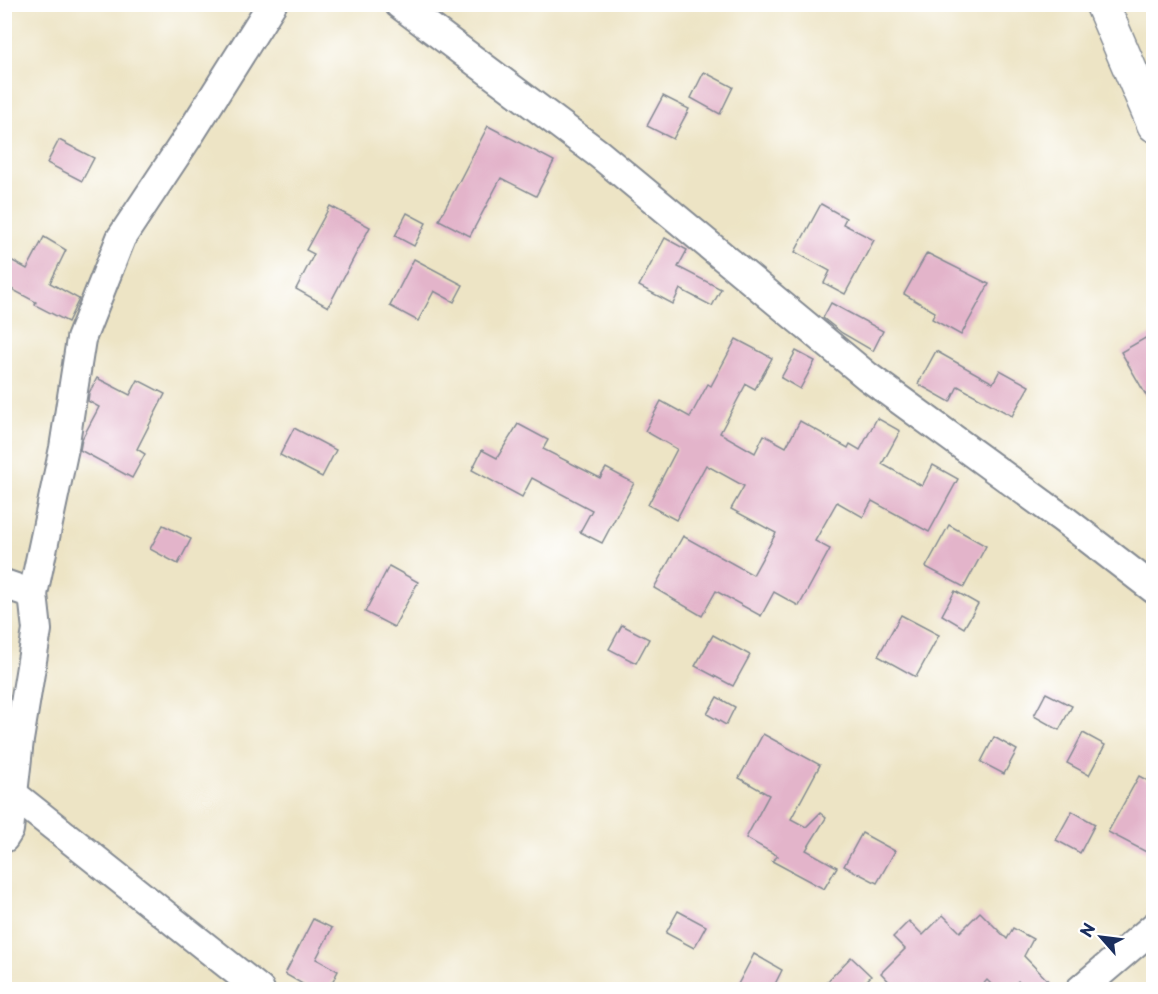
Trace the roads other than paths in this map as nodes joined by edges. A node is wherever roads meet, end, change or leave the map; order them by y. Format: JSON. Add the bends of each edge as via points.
{"nodes":[{"id":1,"x":272,"y":4,"type":"edge"},
{"id":2,"x":399,"y":4,"type":"edge"},
{"id":3,"x":1102,"y":4,"type":"edge"},
{"id":4,"x":1154,"y":125,"type":"edge"},
{"id":5,"x":4,"y":584,"type":"edge"},
{"id":6,"x":1154,"y":589,"type":"edge"},
{"id":7,"x":33,"y":594,"type":"junction"},
{"id":8,"x":13,"y":794,"type":"junction"},
{"id":9,"x":4,"y":838,"type":"edge"},
{"id":10,"x":1154,"y":927,"type":"edge"},
{"id":11,"x":260,"y":990,"type":"edge"},
{"id":12,"x":1080,"y":990,"type":"edge"}],
"edges":[{"from":1,"to":7,"type":"street","via":[[121,238],[81,339],[64,448]]},
{"from":2,"to":6,"type":"street","via":[[598,154],[867,376]]},
{"from":3,"to":4,"type":"main road"},
{"from":5,"to":7,"type":"street"},
{"from":7,"to":8,"type":"street","via":[[37,630]]},
{"from":8,"to":9,"type":"street","via":[[9,830]]},
{"from":8,"to":11,"type":"street"},
{"from":10,"to":12,"type":"street"}]}
